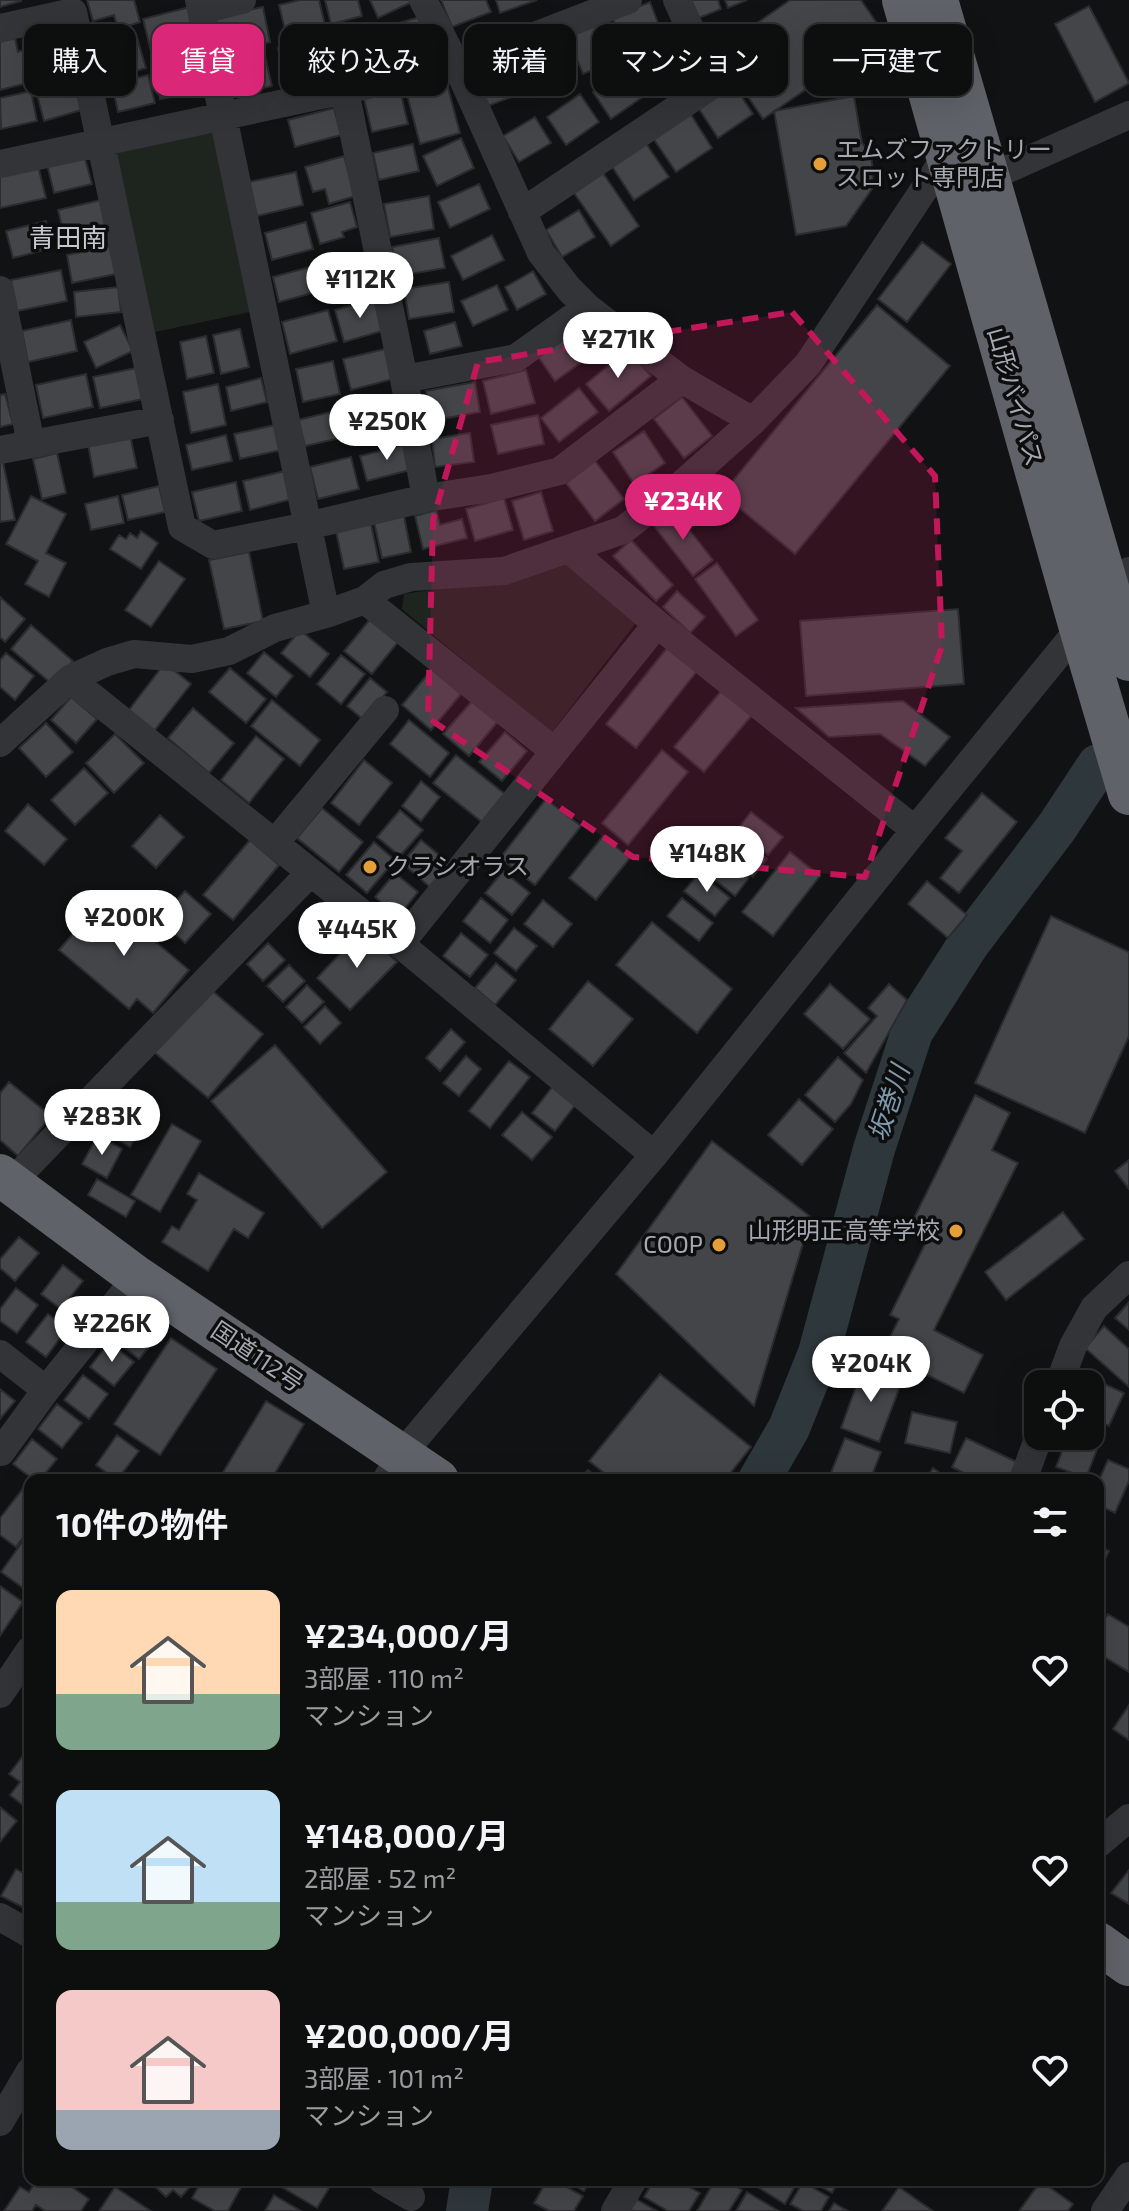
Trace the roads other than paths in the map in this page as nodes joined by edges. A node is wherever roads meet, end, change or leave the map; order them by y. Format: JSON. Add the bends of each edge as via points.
{"nodes":[{"id":1,"x":242,"y":0,"type":"edge"},
{"id":2,"x":423,"y":0,"type":"edge"},
{"id":3,"x":628,"y":0,"type":"edge"},
{"id":4,"x":677,"y":0,"type":"edge"},
{"id":5,"x":903,"y":0,"type":"edge"},
{"id":6,"x":937,"y":0,"type":"edge"},
{"id":7,"x":200,"y":5,"type":"edge"},
{"id":8,"x":0,"y":28,"type":"edge"},
{"id":9,"x":457,"y":66,"type":"junction"},
{"id":10,"x":448,"y":68,"type":"edge"},
{"id":11,"x":322,"y":96,"type":"edge"},
{"id":12,"x":346,"y":96,"type":"edge"},
{"id":13,"x":1129,"y":115,"type":"edge"},
{"id":14,"x":223,"y":118,"type":"junction"},
{"id":15,"x":101,"y":142,"type":"junction"},
{"id":16,"x":947,"y":155,"type":"junction"},
{"id":17,"x":0,"y":164,"type":"edge"},
{"id":18,"x":990,"y":177,"type":"junction"},
{"id":19,"x":522,"y":212,"type":"junction"},
{"id":20,"x":0,"y":290,"type":"edge"},
{"id":21,"x":587,"y":307,"type":"junction"},
{"id":22,"x":404,"y":379,"type":"junction"},
{"id":23,"x":681,"y":379,"type":"junction"},
{"id":24,"x":160,"y":420,"type":"junction"},
{"id":25,"x":753,"y":421,"type":"junction"},
{"id":26,"x":31,"y":444,"type":"junction"},
{"id":27,"x":0,"y":450,"type":"edge"},
{"id":28,"x":426,"y":498,"type":"junction"},
{"id":29,"x":307,"y":526,"type":"junction"},
{"id":30,"x":570,"y":550,"type":"junction"},
{"id":31,"x":1119,"y":581,"type":"edge"},
{"id":32,"x":365,"y":600,"type":"junction"},
{"id":33,"x":326,"y":614,"type":"junction"},
{"id":34,"x":657,"y":624,"type":"junction"},
{"id":35,"x":1080,"y":628,"type":"junction"},
{"id":36,"x":1129,"y":660,"type":"edge"},
{"id":37,"x":70,"y":679,"type":"junction"},
{"id":38,"x":385,"y":710,"type":"dead end"},
{"id":39,"x":4,"y":733,"type":"edge"},
{"id":40,"x":554,"y":751,"type":"junction"},
{"id":41,"x":1129,"y":794,"type":"edge"},
{"id":42,"x":915,"y":830,"type":"junction"},
{"id":43,"x":274,"y":844,"type":"junction"},
{"id":44,"x":310,"y":873,"type":"junction"},
{"id":45,"x":400,"y":944,"type":"junction"},
{"id":46,"x":654,"y":1155,"type":"junction"},
{"id":47,"x":6,"y":1179,"type":"edge"},
{"id":48,"x":1129,"y":1275,"type":"edge"},
{"id":49,"x":137,"y":1277,"type":"junction"},
{"id":50,"x":0,"y":1354,"type":"edge"},
{"id":51,"x":1064,"y":1370,"type":"edge"},
{"id":52,"x":46,"y":1390,"type":"junction"},
{"id":53,"x":1034,"y":1450,"type":"edge"},
{"id":54,"x":1,"y":1452,"type":"edge"},
{"id":55,"x":394,"y":1467,"type":"edge"},
{"id":56,"x":418,"y":1474,"type":"edge"},
{"id":57,"x":1025,"y":1474,"type":"edge"},
{"id":58,"x":24,"y":1659,"type":"edge"},
{"id":59,"x":0,"y":1694,"type":"edge"},
{"id":60,"x":1129,"y":1818,"type":"edge"},
{"id":61,"x":1104,"y":1839,"type":"edge"},
{"id":62,"x":0,"y":1917,"type":"edge"},
{"id":63,"x":24,"y":1931,"type":"edge"},
{"id":64,"x":1104,"y":1947,"type":"edge"},
{"id":65,"x":1129,"y":1965,"type":"edge"},
{"id":66,"x":24,"y":2081,"type":"edge"},
{"id":67,"x":0,"y":2122,"type":"edge"},
{"id":68,"x":1129,"y":2176,"type":"edge"},
{"id":69,"x":393,"y":2186,"type":"edge"},
{"id":70,"x":630,"y":2186,"type":"edge"},
{"id":71,"x":411,"y":2196,"type":"edge"},
{"id":72,"x":615,"y":2211,"type":"edge"},
{"id":73,"x":1105,"y":2211,"type":"edge"}],
"edges":[{"from":1,"to":7,"type":"street"},
{"from":2,"to":9,"type":"street"},
{"from":3,"to":9,"type":"street"},
{"from":4,"to":19,"type":"street","via":[[715,83]]},
{"from":5,"to":16,"type":"highway","name":"山形バイパス"},
{"from":6,"to":18,"type":"highway","name":"山形バイパス"},
{"from":7,"to":14,"type":"street"},
{"from":8,"to":15,"type":"street","via":[[73,12]]},
{"from":9,"to":10,"type":"street"},
{"from":9,"to":19,"type":"street"},
{"from":11,"to":14,"type":"street"},
{"from":12,"to":22,"type":"street"},
{"from":13,"to":18,"type":"street"},
{"from":14,"to":15,"type":"street"},
{"from":14,"to":29,"type":"street"},
{"from":15,"to":17,"type":"street"},
{"from":15,"to":24,"type":"street"},
{"from":16,"to":25,"type":"street","via":[[808,364]]},
{"from":16,"to":35,"type":"highway","name":"山形バイパス"},
{"from":18,"to":31,"type":"highway","name":"山形バイパス"},
{"from":19,"to":21,"type":"street","via":[[541,253]]},
{"from":20,"to":26,"type":"street"},
{"from":21,"to":22,"type":"street","via":[[516,358]]},
{"from":21,"to":23,"type":"street"},
{"from":22,"to":28,"type":"street"},
{"from":23,"to":25,"type":"street"},
{"from":23,"to":28,"type":"street","via":[[560,471]]},
{"from":24,"to":26,"type":"street"},
{"from":24,"to":29,"type":"street","via":[[182,527],[213,545]]},
{"from":25,"to":30,"type":"street","via":[[623,530]]},
{"from":26,"to":27,"type":"street"},
{"from":28,"to":29,"type":"street"},
{"from":29,"to":33,"type":"street"},
{"from":30,"to":32,"type":"street","via":[[504,571],[411,577],[384,585]]},
{"from":30,"to":34,"type":"street"},
{"from":31,"to":35,"type":"street"},
{"from":31,"to":36,"type":"highway","name":"山形バイパス"},
{"from":32,"to":33,"type":"street"},
{"from":32,"to":40,"type":"street"},
{"from":33,"to":37,"type":"street","via":[[275,628],[229,651],[192,659],[134,654]]},
{"from":34,"to":40,"type":"street"},
{"from":34,"to":42,"type":"street"},
{"from":35,"to":41,"type":"highway","name":"山形バイパス"},
{"from":35,"to":42,"type":"street"},
{"from":37,"to":39,"type":"street"},
{"from":37,"to":43,"type":"street"},
{"from":38,"to":43,"type":"street"},
{"from":40,"to":45,"type":"street"},
{"from":42,"to":46,"type":"street"},
{"from":43,"to":44,"type":"street"},
{"from":44,"to":45,"type":"street"},
{"from":44,"to":47,"type":"street"},
{"from":45,"to":46,"type":"street"},
{"from":46,"to":55,"type":"street"},
{"from":47,"to":49,"type":"highway","name":"国道112号"},
{"from":48,"to":51,"type":"street","via":[[1094,1308]]},
{"from":49,"to":52,"type":"street"},
{"from":49,"to":55,"type":"highway","name":"国道112号"},
{"from":50,"to":52,"type":"street"},
{"from":52,"to":54,"type":"street"},
{"from":53,"to":57,"type":"street"},
{"from":55,"to":56,"type":"highway","name":"国道112号"},
{"from":58,"to":59,"type":"street"},
{"from":60,"to":61,"type":"street"},
{"from":62,"to":63,"type":"street"},
{"from":64,"to":65,"type":"highway"},
{"from":66,"to":67,"type":"street"},
{"from":68,"to":73,"type":"street"},
{"from":69,"to":71,"type":"street"},
{"from":70,"to":72,"type":"street"}]}
